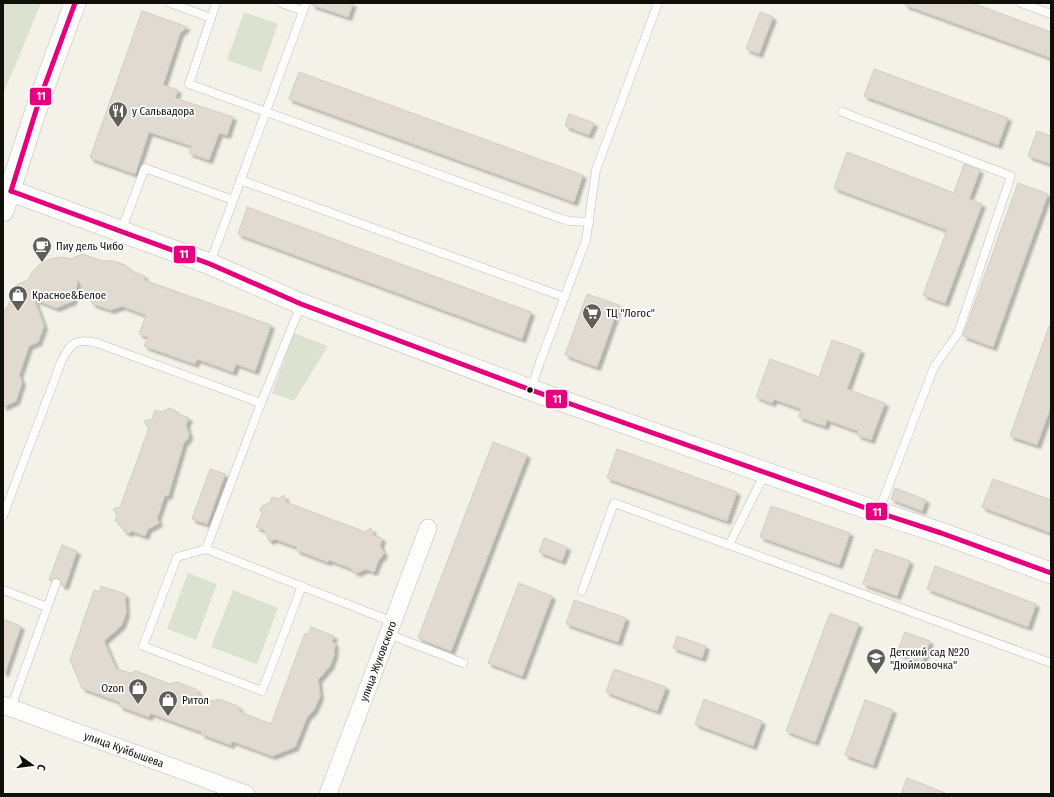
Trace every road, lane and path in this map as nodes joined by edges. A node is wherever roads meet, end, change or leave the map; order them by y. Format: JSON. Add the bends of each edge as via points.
{"nodes":[{"id":1,"x":75,"y":3,"type":"edge"},
{"id":2,"x":170,"y":3,"type":"edge"},
{"id":3,"x":216,"y":3,"type":"edge"},
{"id":4,"x":280,"y":3,"type":"edge"},
{"id":5,"x":658,"y":3,"type":"edge"},
{"id":6,"x":1023,"y":3,"type":"edge"},
{"id":7,"x":304,"y":7,"type":"edge"},
{"id":8,"x":1051,"y":14,"type":"edge"},
{"id":9,"x":211,"y":18,"type":"junction"},
{"id":10,"x":265,"y":112,"type":"junction"},
{"id":11,"x":842,"y":112,"type":"dead end"},
{"id":12,"x":240,"y":180,"type":"junction"},
{"id":13,"x":11,"y":191,"type":"junction"},
{"id":14,"x":233,"y":200,"type":"junction"},
{"id":15,"x":3,"y":211,"type":"edge"},
{"id":16,"x":589,"y":222,"type":"junction"},
{"id":17,"x":121,"y":231,"type":"junction"},
{"id":18,"x":210,"y":264,"type":"junction"},
{"id":19,"x":564,"y":297,"type":"junction"},
{"id":20,"x":301,"y":304,"type":"junction"},
{"id":21,"x":531,"y":390,"type":"junction"},
{"id":22,"x":261,"y":403,"type":"junction"},
{"id":23,"x":768,"y":474,"type":"junction"},
{"id":24,"x":880,"y":513,"type":"junction"},
{"id":25,"x":3,"y":516,"type":"edge"},
{"id":26,"x":428,"y":528,"type":"dead end"},
{"id":27,"x":729,"y":545,"type":"junction"},
{"id":28,"x":206,"y":549,"type":"junction"},
{"id":29,"x":1051,"y":574,"type":"edge"},
{"id":30,"x":56,"y":583,"type":"dead end"},
{"id":31,"x":302,"y":586,"type":"junction"},
{"id":32,"x":3,"y":590,"type":"edge"},
{"id":33,"x":582,"y":592,"type":"dead end"},
{"id":34,"x":48,"y":607,"type":"junction"},
{"id":35,"x":390,"y":628,"type":"junction"},
{"id":36,"x":463,"y":663,"type":"dead end"},
{"id":37,"x":1051,"y":663,"type":"edge"},
{"id":38,"x":7,"y":706,"type":"edge"},
{"id":39,"x":246,"y":794,"type":"edge"},
{"id":40,"x":328,"y":794,"type":"edge"}],
"edges":[{"from":1,"to":13,"type":"street"},
{"from":2,"to":9,"type":"lane"},
{"from":3,"to":9,"type":"lane"},
{"from":4,"to":7,"type":"lane"},
{"from":5,"to":16,"type":"lane","via":[[596,170]]},
{"from":6,"to":8,"type":"lane"},
{"from":7,"to":10,"type":"lane"},
{"from":9,"to":10,"type":"lane","via":[[189,84]]},
{"from":10,"to":12,"type":"lane"},
{"from":10,"to":16,"type":"lane","via":[[562,219]]},
{"from":11,"to":24,"type":"lane","via":[[1011,176],[958,333],[934,367]]},
{"from":12,"to":14,"type":"lane"},
{"from":12,"to":19,"type":"lane"},
{"from":13,"to":15,"type":"street"},
{"from":13,"to":17,"type":"street"},
{"from":14,"to":17,"type":"lane","via":[[145,168]]},
{"from":14,"to":18,"type":"lane"},
{"from":16,"to":19,"type":"lane","via":[[586,240]]},
{"from":17,"to":18,"type":"street"},
{"from":18,"to":20,"type":"street"},
{"from":19,"to":21,"type":"lane"},
{"from":20,"to":21,"type":"street"},
{"from":20,"to":22,"type":"lane"},
{"from":21,"to":23,"type":"street"},
{"from":22,"to":25,"type":"lane","via":[[97,343],[80,341],[72,344],[62,360]]},
{"from":22,"to":28,"type":"lane"},
{"from":23,"to":24,"type":"street"},
{"from":23,"to":27,"type":"lane","via":[[760,483]]},
{"from":24,"to":29,"type":"street"},
{"from":26,"to":35,"type":"street","name":"улица Жуковского"},
{"from":27,"to":33,"type":"lane","via":[[614,503]]},
{"from":27,"to":37,"type":"lane"},
{"from":28,"to":31,"type":"lane"},
{"from":28,"to":31,"type":"lane","via":[[177,557],[143,646],[262,692]]},
{"from":30,"to":34,"type":"lane"},
{"from":31,"to":35,"type":"lane"},
{"from":32,"to":34,"type":"lane"},
{"from":34,"to":38,"type":"lane"},
{"from":35,"to":36,"type":"lane"},
{"from":35,"to":40,"type":"street","name":"улица Жуковского"},
{"from":38,"to":39,"type":"street","name":"улица Куйбышева"}]}
